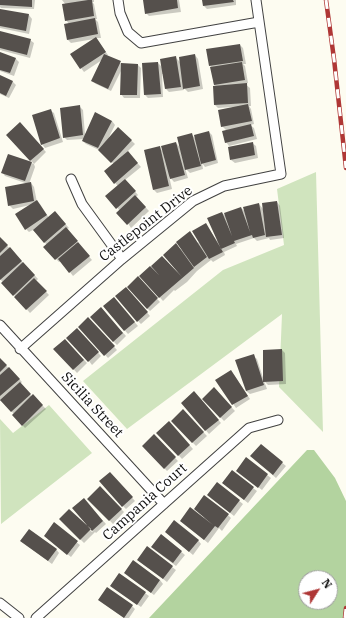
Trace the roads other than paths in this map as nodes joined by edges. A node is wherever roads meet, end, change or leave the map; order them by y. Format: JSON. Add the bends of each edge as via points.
{"nodes":[{"id":1,"x":118,"y":0,"type":"edge"},
{"id":2,"x":256,"y":0,"type":"edge"},
{"id":3,"x":259,"y":22,"type":"junction"},
{"id":4,"x":71,"y":179,"type":"dead end"},
{"id":5,"x":122,"y":259,"type":"junction"},
{"id":6,"x":0,"y":325,"type":"edge"},
{"id":7,"x":20,"y":349,"type":"junction"},
{"id":8,"x":278,"y":420,"type":"dead end"},
{"id":9,"x":164,"y":504,"type":"junction"},
{"id":10,"x":0,"y":603,"type":"edge"},
{"id":11,"x":19,"y":618,"type":"edge"},
{"id":12,"x":36,"y":618,"type":"edge"}],
"edges":[{"from":1,"to":3,"type":"street","via":[[128,32],[141,43]]},
{"from":2,"to":3,"type":"street","name":"Castlepoint Drive"},
{"from":3,"to":5,"type":"street","name":"Castlepoint Drive","via":[[281,174],[224,186],[193,201]]},
{"from":4,"to":5,"type":"street","via":[[82,204]]},
{"from":5,"to":7,"type":"street","name":"Castlepoint Drive"},
{"from":6,"to":7,"type":"street","name":"Sicilia Street"},
{"from":7,"to":9,"type":"street","name":"Sicilia Street"},
{"from":8,"to":9,"type":"street","name":"Campania Court","via":[[248,428]]},
{"from":9,"to":12,"type":"street","name":"Campania Court"},
{"from":10,"to":11,"type":"street"}]}
